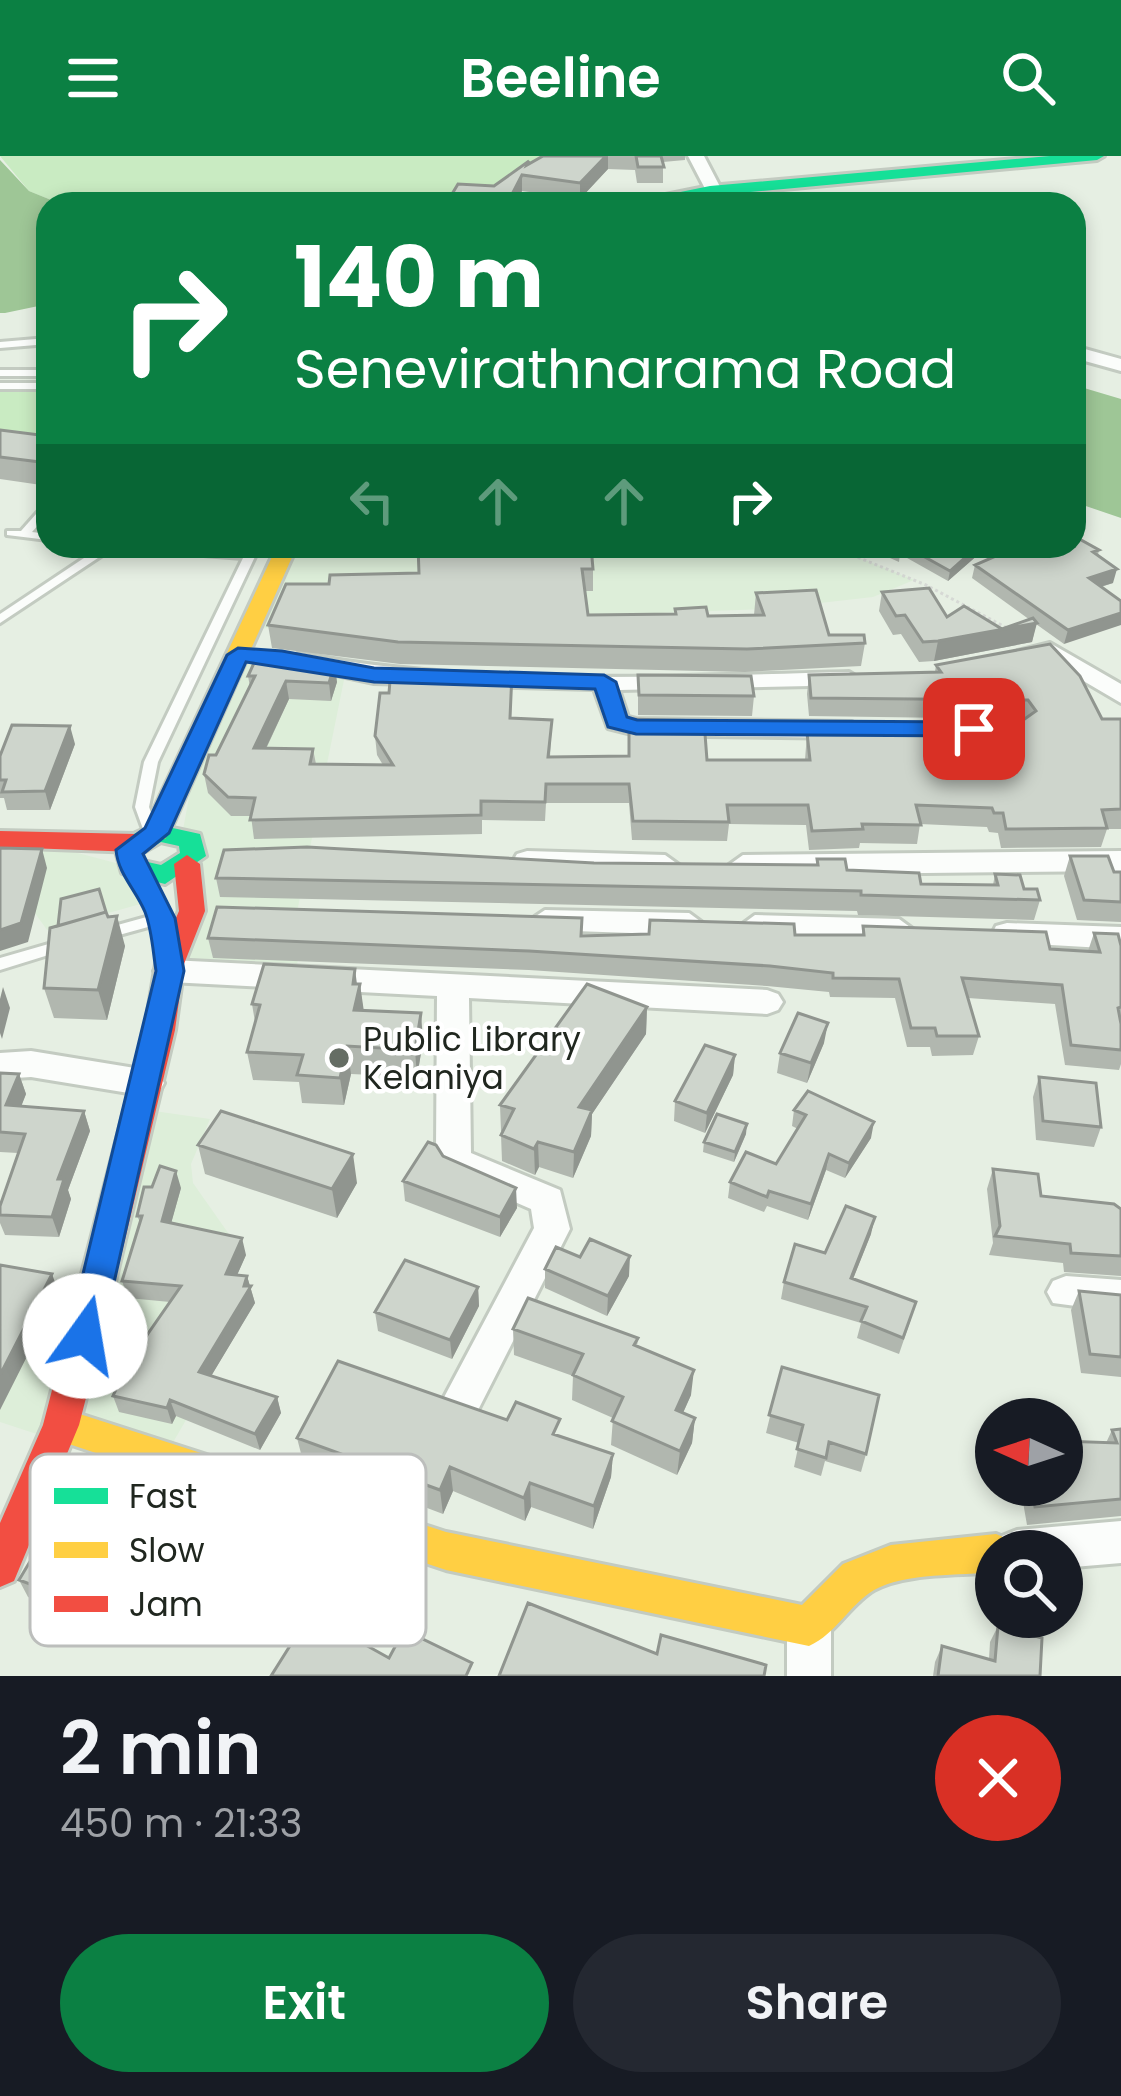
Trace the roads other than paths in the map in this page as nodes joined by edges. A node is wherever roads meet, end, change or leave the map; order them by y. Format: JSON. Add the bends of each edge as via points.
{"nodes":[{"id":1,"x":696,"y":156,"type":"edge"},
{"id":2,"x":1097,"y":156,"type":"edge"},
{"id":3,"x":706,"y":192,"type":"edge"},
{"id":4,"x":771,"y":192,"type":"edge"},
{"id":5,"x":36,"y":342,"type":"edge"},
{"id":6,"x":0,"y":345,"type":"edge"},
{"id":7,"x":1086,"y":355,"type":"edge"},
{"id":8,"x":1121,"y":364,"type":"edge"},
{"id":9,"x":0,"y":373,"type":"edge"},
{"id":10,"x":36,"y":373,"type":"edge"},
{"id":11,"x":0,"y":386,"type":"edge"},
{"id":12,"x":36,"y":386,"type":"edge"},
{"id":13,"x":36,"y":517,"type":"edge"},
{"id":14,"x":36,"y":535,"type":"edge"},
{"id":15,"x":92,"y":558,"type":"edge"},
{"id":16,"x":249,"y":558,"type":"edge"},
{"id":17,"x":283,"y":558,"type":"edge"},
{"id":18,"x":0,"y":619,"type":"edge"},
{"id":19,"x":260,"y":656,"type":"junction"},
{"id":20,"x":996,"y":664,"type":"edge"},
{"id":21,"x":879,"y":679,"type":"edge"},
{"id":22,"x":604,"y":682,"type":"junction"},
{"id":23,"x":1121,"y":695,"type":"edge"},
{"id":24,"x":880,"y":730,"type":"edge"},
{"id":25,"x":0,"y":839,"type":"edge"},
{"id":26,"x":166,"y":851,"type":"junction"},
{"id":27,"x":501,"y":860,"type":"edge"},
{"id":28,"x":1121,"y":861,"type":"edge"},
{"id":29,"x":161,"y":918,"type":"junction"},
{"id":30,"x":518,"y":920,"type":"edge"},
{"id":31,"x":920,"y":931,"type":"edge"},
{"id":32,"x":987,"y":933,"type":"edge"},
{"id":33,"x":1121,"y":938,"type":"edge"},
{"id":34,"x":0,"y":964,"type":"edge"},
{"id":35,"x":170,"y":968,"type":"junction"},
{"id":36,"x":453,"y":982,"type":"junction"},
{"id":37,"x":767,"y":1002,"type":"dead end"},
{"id":38,"x":0,"y":1066,"type":"edge"},
{"id":39,"x":147,"y":1083,"type":"junction"},
{"id":40,"x":1066,"y":1292,"type":"dead end"},
{"id":41,"x":1121,"y":1296,"type":"edge"},
{"id":42,"x":461,"y":1403,"type":"edge"},
{"id":43,"x":61,"y":1425,"type":"junction"},
{"id":44,"x":49,"y":1454,"type":"edge"},
{"id":45,"x":150,"y":1454,"type":"edge"},
{"id":46,"x":30,"y":1498,"type":"edge"},
{"id":47,"x":1121,"y":1542,"type":"edge"},
{"id":48,"x":426,"y":1544,"type":"edge"},
{"id":49,"x":1083,"y":1545,"type":"edge"},
{"id":50,"x":975,"y":1555,"type":"edge"},
{"id":51,"x":0,"y":1568,"type":"edge"},
{"id":52,"x":809,"y":1626,"type":"junction"},
{"id":53,"x":809,"y":1676,"type":"edge"}],
"edges":[{"from":1,"to":3,"type":"street"},
{"from":2,"to":4,"type":"street"},
{"from":5,"to":6,"type":"lane"},
{"from":7,"to":8,"type":"street"},
{"from":9,"to":10,"type":"lane"},
{"from":11,"to":12,"type":"lane"},
{"from":13,"to":14,"type":"lane","via":[[18,533]]},
{"from":15,"to":18,"type":"lane"},
{"from":16,"to":26,"type":"lane","via":[[151,762],[142,807]]},
{"from":17,"to":19,"type":"street"},
{"from":19,"to":22,"type":"street","via":[[374,675]]},
{"from":19,"to":26,"type":"street","via":[[199,744]]},
{"from":20,"to":23,"type":"street","via":[[1050,650]]},
{"from":21,"to":22,"type":"street"},
{"from":22,"to":24,"type":"street","via":[[616,722],[636,727]]},
{"from":25,"to":26,"type":"street"},
{"from":26,"to":29,"type":"street"},
{"from":26,"to":35,"type":"street","via":[[203,911]]},
{"from":27,"to":28,"type":"street"},
{"from":29,"to":34,"type":"lane"},
{"from":29,"to":35,"type":"street"},
{"from":30,"to":31,"type":"street"},
{"from":32,"to":33,"type":"street"},
{"from":35,"to":36,"type":"street"},
{"from":35,"to":39,"type":"street"},
{"from":36,"to":37,"type":"street"},
{"from":36,"to":42,"type":"street","via":[[458,1162],[548,1200],[553,1212],[552,1229]]},
{"from":38,"to":39,"type":"street"},
{"from":39,"to":43,"type":"street"},
{"from":40,"to":41,"type":"street"},
{"from":43,"to":44,"type":"street"},
{"from":43,"to":45,"type":"street"},
{"from":46,"to":51,"type":"street"},
{"from":47,"to":49,"type":"street"},
{"from":48,"to":52,"type":"street"},
{"from":50,"to":52,"type":"street","via":[[891,1564],[857,1578]]},
{"from":52,"to":53,"type":"street"}]}
